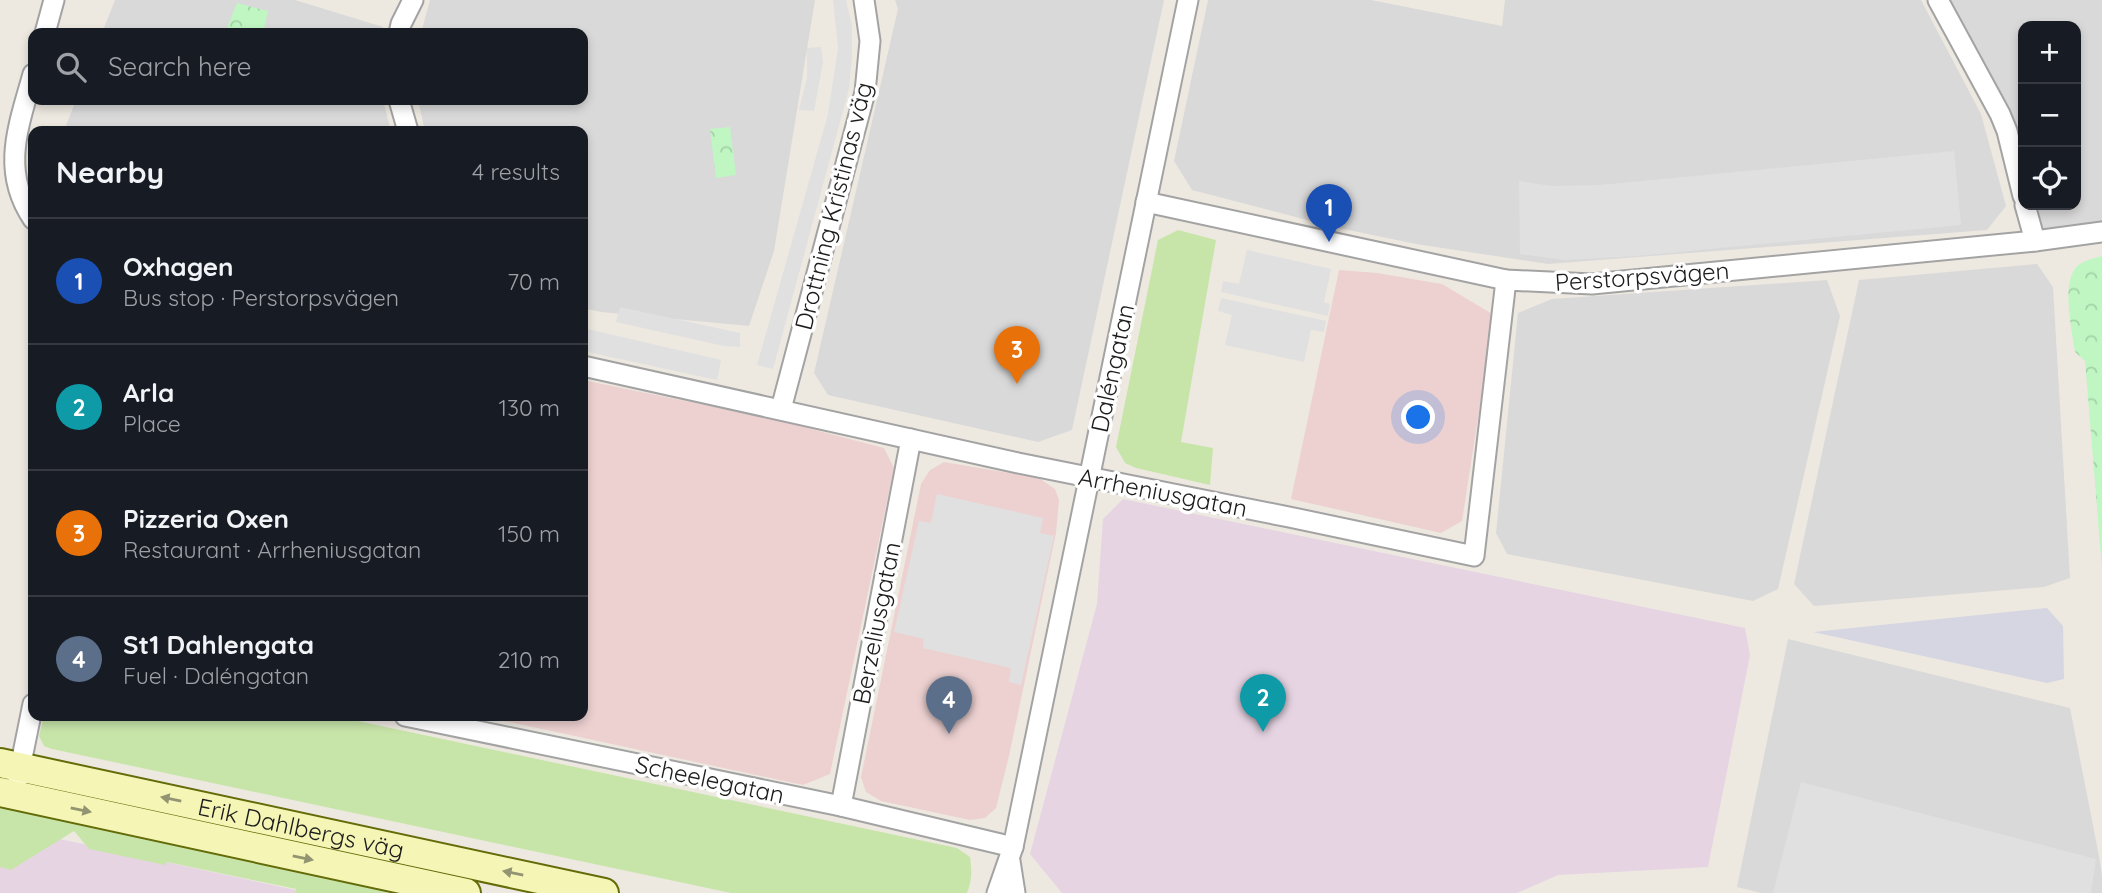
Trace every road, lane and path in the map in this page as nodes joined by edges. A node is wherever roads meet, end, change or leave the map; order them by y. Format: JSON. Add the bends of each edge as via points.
{"nodes":[{"id":1,"x":54,"y":0,"type":"edge"},
{"id":2,"x":413,"y":0,"type":"edge"},
{"id":3,"x":864,"y":0,"type":"edge"},
{"id":4,"x":1188,"y":0,"type":"edge"},
{"id":5,"x":1938,"y":0,"type":"edge"},
{"id":6,"x":46,"y":28,"type":"edge"},
{"id":7,"x":400,"y":28,"type":"edge"},
{"id":8,"x":28,"y":91,"type":"edge"},
{"id":9,"x":400,"y":105,"type":"edge"},
{"id":10,"x":407,"y":126,"type":"edge"},
{"id":11,"x":2018,"y":176,"type":"edge"},
{"id":12,"x":1146,"y":202,"type":"junction"},
{"id":13,"x":2026,"y":210,"type":"edge"},
{"id":14,"x":28,"y":212,"type":"edge"},
{"id":15,"x":2102,"y":232,"type":"edge"},
{"id":16,"x":2035,"y":241,"type":"junction"},
{"id":17,"x":1507,"y":280,"type":"junction"},
{"id":18,"x":588,"y":367,"type":"edge"},
{"id":19,"x":781,"y":409,"type":"junction"},
{"id":20,"x":911,"y":439,"type":"junction"},
{"id":21,"x":1090,"y":478,"type":"junction"},
{"id":22,"x":28,"y":717,"type":"edge"},
{"id":23,"x":429,"y":721,"type":"edge"},
{"id":24,"x":10,"y":765,"type":"edge"},
{"id":25,"x":7,"y":794,"type":"edge"},
{"id":26,"x":841,"y":806,"type":"junction"},
{"id":27,"x":1011,"y":854,"type":"junction"},
{"id":28,"x":466,"y":893,"type":"edge"},
{"id":29,"x":604,"y":893,"type":"edge"},
{"id":30,"x":997,"y":893,"type":"edge"},
{"id":31,"x":1015,"y":893,"type":"edge"}],
"edges":[{"from":1,"to":6,"type":"street"},
{"from":2,"to":7,"type":"street"},
{"from":3,"to":19,"type":"street","name":"Drottning Kristinas väg","via":[[870,41],[865,92]]},
{"from":4,"to":12,"type":"street","name":"Daléngatan"},
{"from":5,"to":11,"type":"street","via":[[2000,114]]},
{"from":8,"to":14,"type":"street","via":[[14,156]]},
{"from":9,"to":10,"type":"street"},
{"from":12,"to":17,"type":"street","name":"Perstorpsvägen"},
{"from":12,"to":21,"type":"street","name":"Daléngatan"},
{"from":13,"to":16,"type":"street"},
{"from":15,"to":16,"type":"street","name":"Perstorpsvägen"},
{"from":16,"to":17,"type":"street","name":"Perstorpsvägen","via":[[1592,284]]},
{"from":17,"to":21,"type":"street","name":"Arrheniusgatan","via":[[1474,556]]},
{"from":18,"to":19,"type":"street","name":"Arrheniusgatan"},
{"from":19,"to":20,"type":"street","name":"Arrheniusgatan"},
{"from":20,"to":21,"type":"street","name":"Arrheniusgatan"},
{"from":20,"to":26,"type":"street","name":"Berzeliusgatan"},
{"from":21,"to":27,"type":"street","name":"Daléngatan"},
{"from":22,"to":24,"type":"street"},
{"from":23,"to":26,"type":"street","name":"Scheelegatan"},
{"from":24,"to":25,"type":"street"},
{"from":29,"to":24,"type":"main road","name":"Erik Dahlbergs väg","one_way":true},
{"from":25,"to":28,"type":"main road","name":"Erik Dahlbergs väg","one_way":true},
{"from":26,"to":27,"type":"street","name":"Scheelegatan"},
{"from":27,"to":30,"type":"street","name":"Daléngatan"},
{"from":27,"to":31,"type":"street","name":"Daléngatan"}]}
